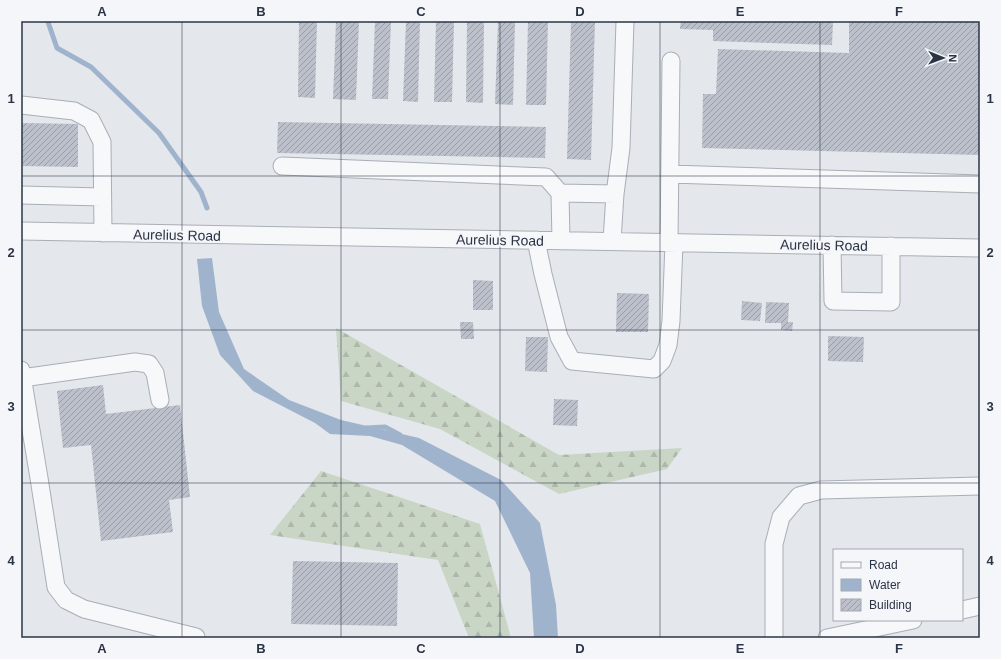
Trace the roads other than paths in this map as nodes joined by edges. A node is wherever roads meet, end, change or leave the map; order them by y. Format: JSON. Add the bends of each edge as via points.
{"nodes":[{"id":1,"x":625,"y":21,"type":"edge"},
{"id":2,"x":671,"y":61,"type":"dead end"},
{"id":3,"x":21,"y":105,"type":"edge"},
{"id":4,"x":282,"y":166,"type":"dead end"},
{"id":5,"x":670,"y":174,"type":"junction"},
{"id":6,"x":980,"y":184,"type":"edge"},
{"id":7,"x":560,"y":193,"type":"junction"},
{"id":8,"x":615,"y":194,"type":"junction"},
{"id":9,"x":21,"y":195,"type":"edge"},
{"id":10,"x":102,"y":197,"type":"junction"},
{"id":11,"x":21,"y":231,"type":"edge"},
{"id":12,"x":103,"y":233,"type":"junction"},
{"id":13,"x":536,"y":240,"type":"junction"},
{"id":14,"x":561,"y":241,"type":"junction"},
{"id":15,"x":612,"y":242,"type":"junction"},
{"id":16,"x":671,"y":242,"type":"junction"},
{"id":17,"x":832,"y":245,"type":"junction"},
{"id":18,"x":891,"y":246,"type":"junction"},
{"id":19,"x":980,"y":248,"type":"edge"},
{"id":20,"x":22,"y":374,"type":"edge"},
{"id":21,"x":160,"y":400,"type":"dead end"},
{"id":22,"x":980,"y":486,"type":"edge"},
{"id":23,"x":980,"y":606,"type":"edge"},
{"id":24,"x":963,"y":610,"type":"edge"},
{"id":25,"x":908,"y":621,"type":"edge"},
{"id":26,"x":196,"y":637,"type":"dead end"},
{"id":27,"x":835,"y":637,"type":"edge"},
{"id":28,"x":774,"y":638,"type":"edge"}],
"edges":[{"from":1,"to":8,"type":"street","via":[[621,148]]},
{"from":2,"to":5,"type":"street"},
{"from":3,"to":10,"type":"street","via":[[74,111],[91,120],[102,142]]},
{"from":4,"to":7,"type":"street","via":[[546,177]]},
{"from":5,"to":6,"type":"street"},
{"from":5,"to":16,"type":"street"},
{"from":7,"to":8,"type":"street"},
{"from":7,"to":14,"type":"street"},
{"from":8,"to":15,"type":"street"},
{"from":9,"to":10,"type":"street"},
{"from":10,"to":12,"type":"street"},
{"from":11,"to":12,"type":"street","name":"Aurelius Road"},
{"from":12,"to":13,"type":"street","name":"Aurelius Road"},
{"from":13,"to":14,"type":"street","name":"Aurelius Road"},
{"from":13,"to":16,"type":"street","via":[[559,337],[572,361],[654,369],[662,362],[668,345]]},
{"from":14,"to":15,"type":"street","name":"Aurelius Road"},
{"from":15,"to":16,"type":"street","name":"Aurelius Road"},
{"from":16,"to":17,"type":"street","name":"Aurelius Road"},
{"from":17,"to":18,"type":"street","name":"Aurelius Road"},
{"from":17,"to":18,"type":"street","via":[[833,301],[891,302]]},
{"from":18,"to":19,"type":"street","name":"Aurelius Road"},
{"from":20,"to":21,"type":"street","via":[[135,362],[149,364],[155,373]]},
{"from":20,"to":26,"type":"street","via":[[56,587],[66,600],[84,609]]},
{"from":22,"to":28,"type":"street","via":[[821,490],[800,496],[781,517],[774,544]]},
{"from":23,"to":24,"type":"street"},
{"from":25,"to":27,"type":"street"}]}
